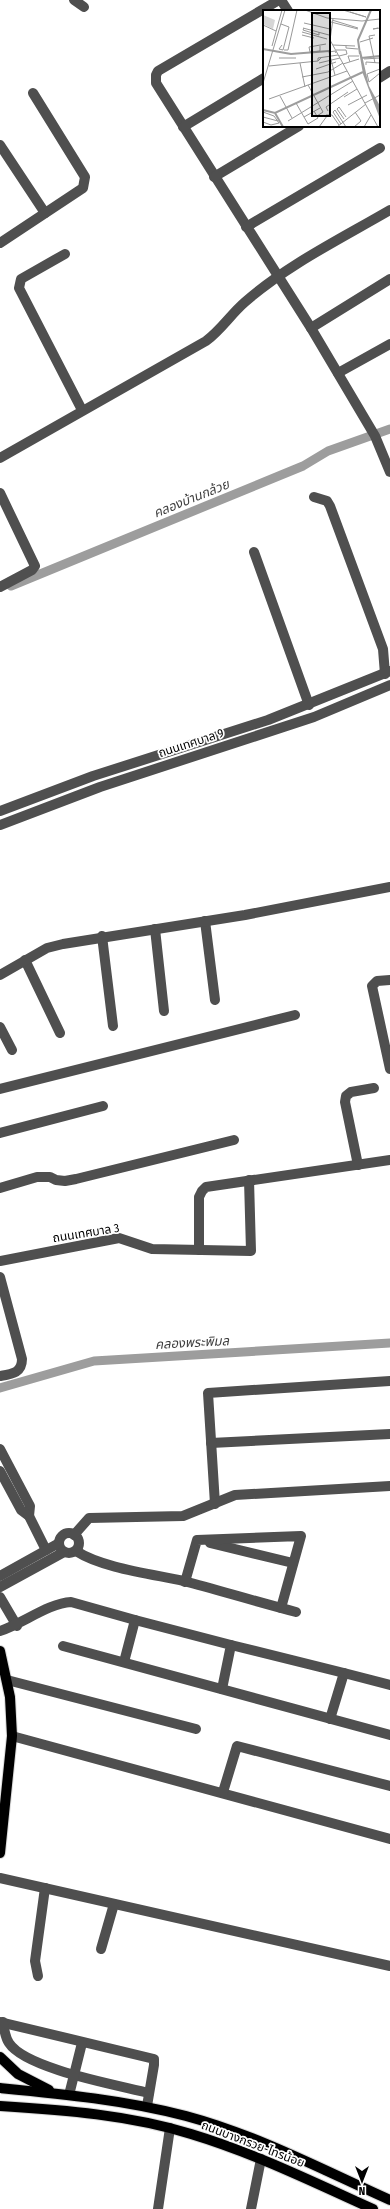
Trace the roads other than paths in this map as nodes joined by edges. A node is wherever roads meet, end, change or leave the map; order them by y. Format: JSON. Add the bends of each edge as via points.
{"nodes":[{"id":1,"x":74,"y":0,"type":"edge"},
{"id":2,"x":280,"y":0,"type":"edge"},
{"id":3,"x":84,"y":7,"type":"dead end"},
{"id":4,"x":287,"y":10,"type":"edge"},
{"id":5,"x":390,"y":71,"type":"edge"},
{"id":6,"x":380,"y":77,"type":"edge"},
{"id":7,"x":263,"y":79,"type":"edge"},
{"id":8,"x":32,"y":93,"type":"dead end"},
{"id":9,"x":183,"y":126,"type":"junction"},
{"id":10,"x":297,"y":127,"type":"edge"},
{"id":11,"x":0,"y":145,"type":"edge"},
{"id":12,"x":380,"y":148,"type":"dead end"},
{"id":13,"x":214,"y":176,"type":"junction"},
{"id":14,"x":390,"y":210,"type":"edge"},
{"id":15,"x":46,"y":213,"type":"junction"},
{"id":16,"x":246,"y":227,"type":"junction"},
{"id":17,"x":2,"y":239,"type":"edge"},
{"id":18,"x":65,"y":254,"type":"dead end"},
{"id":19,"x":277,"y":277,"type":"junction"},
{"id":20,"x":390,"y":279,"type":"edge"},
{"id":21,"x":311,"y":328,"type":"junction"},
{"id":22,"x":390,"y":344,"type":"edge"},
{"id":23,"x":338,"y":373,"type":"junction"},
{"id":24,"x":82,"y":410,"type":"junction"},
{"id":25,"x":0,"y":458,"type":"edge"},
{"id":26,"x":390,"y":472,"type":"edge"},
{"id":27,"x":0,"y":494,"type":"edge"},
{"id":28,"x":314,"y":497,"type":"dead end"},
{"id":29,"x":254,"y":552,"type":"dead end"},
{"id":30,"x":0,"y":586,"type":"edge"},
{"id":31,"x":388,"y":672,"type":"edge"},
{"id":32,"x":390,"y":685,"type":"edge"},
{"id":33,"x":309,"y":705,"type":"junction"},
{"id":34,"x":0,"y":812,"type":"edge"},
{"id":35,"x":0,"y":825,"type":"edge"},
{"id":36,"x":390,"y":887,"type":"edge"},
{"id":37,"x":205,"y":921,"type":"junction"},
{"id":38,"x":155,"y":929,"type":"junction"},
{"id":39,"x":102,"y":936,"type":"junction"},
{"id":40,"x":25,"y":960,"type":"junction"},
{"id":41,"x":0,"y":975,"type":"edge"},
{"id":42,"x":390,"y":980,"type":"edge"},
{"id":43,"x":215,"y":1000,"type":"dead end"},
{"id":44,"x":164,"y":1011,"type":"dead end"},
{"id":45,"x":296,"y":1015,"type":"dead end"},
{"id":46,"x":113,"y":1026,"type":"dead end"},
{"id":47,"x":0,"y":1027,"type":"edge"},
{"id":48,"x":386,"y":1029,"type":"edge"},
{"id":49,"x":60,"y":1033,"type":"dead end"},
{"id":50,"x":12,"y":1050,"type":"dead end"},
{"id":51,"x":390,"y":1069,"type":"edge"},
{"id":52,"x":374,"y":1088,"type":"dead end"},
{"id":53,"x":0,"y":1089,"type":"edge"},
{"id":54,"x":103,"y":1106,"type":"dead end"},
{"id":55,"x":0,"y":1133,"type":"edge"},
{"id":56,"x":234,"y":1140,"type":"dead end"},
{"id":57,"x":390,"y":1160,"type":"edge"},
{"id":58,"x":358,"y":1165,"type":"junction"},
{"id":59,"x":250,"y":1180,"type":"junction"},
{"id":60,"x":0,"y":1188,"type":"edge"},
{"id":61,"x":199,"y":1250,"type":"junction"},
{"id":62,"x":0,"y":1261,"type":"edge"},
{"id":63,"x":0,"y":1277,"type":"edge"},
{"id":64,"x":0,"y":1376,"type":"edge"},
{"id":65,"x":390,"y":1381,"type":"edge"},
{"id":66,"x":390,"y":1434,"type":"edge"},
{"id":67,"x":211,"y":1444,"type":"junction"},
{"id":68,"x":0,"y":1449,"type":"edge"},
{"id":69,"x":5,"y":1472,"type":"edge"},
{"id":70,"x":390,"y":1486,"type":"edge"},
{"id":71,"x":215,"y":1504,"type":"junction"},
{"id":72,"x":74,"y":1535,"type":"junction"},
{"id":73,"x":197,"y":1540,"type":"junction"},
{"id":74,"x":61,"y":1547,"type":"junction"},
{"id":75,"x":46,"y":1550,"type":"junction"},
{"id":76,"x":76,"y":1551,"type":"junction"},
{"id":77,"x":293,"y":1563,"type":"junction"},
{"id":78,"x":0,"y":1576,"type":"edge"},
{"id":79,"x":185,"y":1582,"type":"junction"},
{"id":80,"x":0,"y":1588,"type":"edge"},
{"id":81,"x":281,"y":1608,"type":"junction"},
{"id":82,"x":296,"y":1612,"type":"dead end"},
{"id":83,"x":135,"y":1620,"type":"junction"},
{"id":84,"x":17,"y":1626,"type":"junction"},
{"id":85,"x":0,"y":1632,"type":"edge"},
{"id":86,"x":63,"y":1646,"type":"dead end"},
{"id":87,"x":231,"y":1646,"type":"junction"},
{"id":88,"x":0,"y":1651,"type":"edge"},
{"id":89,"x":124,"y":1662,"type":"junction"},
{"id":90,"x":344,"y":1673,"type":"junction"},
{"id":91,"x":7,"y":1680,"type":"junction"},
{"id":92,"x":390,"y":1685,"type":"edge"},
{"id":93,"x":222,"y":1688,"type":"junction"},
{"id":94,"x":330,"y":1719,"type":"junction"},
{"id":95,"x":196,"y":1728,"type":"dead end"},
{"id":96,"x":390,"y":1735,"type":"edge"},
{"id":97,"x":12,"y":1736,"type":"junction"},
{"id":98,"x":390,"y":1786,"type":"edge"},
{"id":99,"x":223,"y":1792,"type":"junction"},
{"id":100,"x":1,"y":1829,"type":"edge"},
{"id":101,"x":390,"y":1839,"type":"edge"},
{"id":102,"x":0,"y":1853,"type":"edge"},
{"id":103,"x":0,"y":1878,"type":"edge"},
{"id":104,"x":44,"y":1888,"type":"junction"},
{"id":105,"x":114,"y":1904,"type":"junction"},
{"id":106,"x":101,"y":1949,"type":"dead end"},
{"id":107,"x":390,"y":1966,"type":"edge"},
{"id":108,"x":38,"y":1976,"type":"dead end"},
{"id":109,"x":1,"y":2022,"type":"edge"},
{"id":110,"x":82,"y":2043,"type":"junction"},
{"id":111,"x":0,"y":2057,"type":"edge"},
{"id":112,"x":74,"y":2073,"type":"junction"},
{"id":113,"x":0,"y":2088,"type":"edge"},
{"id":114,"x":149,"y":2092,"type":"junction"},
{"id":115,"x":54,"y":2093,"type":"junction"},
{"id":116,"x":69,"y":2095,"type":"junction"},
{"id":117,"x":0,"y":2106,"type":"edge"},
{"id":118,"x":147,"y":2106,"type":"junction"},
{"id":119,"x":170,"y":2128,"type":"junction"},
{"id":120,"x":261,"y":2159,"type":"junction"},
{"id":121,"x":390,"y":2200,"type":"edge"},
{"id":122,"x":158,"y":2209,"type":"edge"},
{"id":123,"x":251,"y":2209,"type":"edge"},
{"id":124,"x":373,"y":2209,"type":"edge"}],
"edges":[{"from":1,"to":3,"type":"street"},
{"from":2,"to":4,"type":"street"},
{"from":2,"to":9,"type":"street","via":[[158,71],[156,83]]},
{"from":5,"to":6,"type":"street"},
{"from":7,"to":9,"type":"street"},
{"from":8,"to":15,"type":"street","via":[[85,181],[83,188]]},
{"from":9,"to":13,"type":"street"},
{"from":10,"to":13,"type":"street"},
{"from":11,"to":15,"type":"street"},
{"from":12,"to":16,"type":"street"},
{"from":13,"to":16,"type":"street"},
{"from":14,"to":19,"type":"street"},
{"from":15,"to":17,"type":"street"},
{"from":16,"to":19,"type":"street"},
{"from":18,"to":24,"type":"street","via":[[21,279],[19,288]]},
{"from":19,"to":21,"type":"street"},
{"from":19,"to":24,"type":"street","via":[[244,302],[217,333],[206,341]]},
{"from":20,"to":21,"type":"street"},
{"from":21,"to":23,"type":"street"},
{"from":22,"to":23,"type":"street"},
{"from":23,"to":26,"type":"street","via":[[375,436]]},
{"from":24,"to":25,"type":"street"},
{"from":27,"to":30,"type":"street","via":[[35,566]]},
{"from":28,"to":31,"type":"street","via":[[327,501],[330,506],[383,649]]},
{"from":29,"to":33,"type":"street"},
{"from":31,"to":33,"type":"street","name":"ถนนเทศบาล 9"},
{"from":32,"to":35,"type":"street","name":"ถนนเทศบาล 9","via":[[314,716],[100,787]]},
{"from":33,"to":34,"type":"street","name":"ถนนเทศบาล 9","via":[[93,776]]},
{"from":36,"to":37,"type":"street","via":[[245,916]]},
{"from":37,"to":38,"type":"street"},
{"from":37,"to":43,"type":"street"},
{"from":38,"to":39,"type":"street"},
{"from":38,"to":44,"type":"street"},
{"from":39,"to":40,"type":"street","via":[[47,948]]},
{"from":39,"to":46,"type":"street"},
{"from":40,"to":41,"type":"street"},
{"from":40,"to":49,"type":"street"},
{"from":42,"to":48,"type":"street","via":[[377,981],[372,986]]},
{"from":45,"to":53,"type":"street"},
{"from":47,"to":50,"type":"street"},
{"from":48,"to":51,"type":"street"},
{"from":52,"to":58,"type":"street","via":[[351,1092],[346,1096],[345,1102]]},
{"from":54,"to":55,"type":"street"},
{"from":56,"to":60,"type":"street","via":[[76,1179],[65,1181],[50,1176],[37,1176]]},
{"from":57,"to":58,"type":"street"},
{"from":58,"to":59,"type":"street"},
{"from":59,"to":61,"type":"street","via":[[206,1187],[202,1191],[199,1197]]},
{"from":59,"to":61,"type":"street","name":"ถนนเทศบาล 3","via":[[251,1251]]},
{"from":61,"to":62,"type":"street","name":"ถนนเทศบาล 3","via":[[152,1249],[119,1238]]},
{"from":63,"to":64,"type":"street","via":[[22,1366],[12,1374]]},
{"from":65,"to":67,"type":"street","via":[[208,1393]]},
{"from":66,"to":67,"type":"street"},
{"from":67,"to":71,"type":"street"},
{"from":68,"to":69,"type":"street"},
{"from":69,"to":75,"type":"street","via":[[21,1510],[29,1516]]},
{"from":70,"to":71,"type":"street","via":[[235,1495]]},
{"from":71,"to":72,"type":"street","via":[[183,1516],[89,1518]]},
{"from":72,"to":74,"type":"street","via":[[65,1534],[60,1538]]},
{"from":72,"to":76,"type":"street","via":[[79,1542]]},
{"from":73,"to":77,"type":"street"},
{"from":73,"to":77,"type":"street","via":[[301,1536]]},
{"from":73,"to":79,"type":"street"},
{"from":74,"to":75,"type":"street"},
{"from":74,"to":76,"type":"street","via":[[70,1553]]},
{"from":74,"to":80,"type":"street"},
{"from":75,"to":78,"type":"street"},
{"from":76,"to":79,"type":"street","via":[[101,1562]]},
{"from":77,"to":81,"type":"street"},
{"from":79,"to":81,"type":"street"},
{"from":80,"to":84,"type":"street"},
{"from":81,"to":82,"type":"street"},
{"from":83,"to":84,"type":"street","via":[[72,1602],[62,1602]]},
{"from":83,"to":87,"type":"street"},
{"from":83,"to":89,"type":"street"},
{"from":84,"to":85,"type":"street"},
{"from":86,"to":89,"type":"street"},
{"from":87,"to":90,"type":"street"},
{"from":87,"to":93,"type":"street"},
{"from":88,"to":91,"type":"main road"},
{"from":89,"to":93,"type":"street"},
{"from":90,"to":92,"type":"street"},
{"from":90,"to":94,"type":"street"},
{"from":91,"to":95,"type":"street"},
{"from":91,"to":97,"type":"main road"},
{"from":93,"to":94,"type":"street"},
{"from":94,"to":96,"type":"street"},
{"from":97,"to":99,"type":"street"},
{"from":97,"to":100,"type":"main road"},
{"from":98,"to":99,"type":"street","via":[[237,1746]]},
{"from":99,"to":101,"type":"street"},
{"from":100,"to":102,"type":"main road"},
{"from":103,"to":104,"type":"street"},
{"from":104,"to":105,"type":"street"},
{"from":104,"to":108,"type":"street","via":[[35,1961]]},
{"from":105,"to":106,"type":"street"},
{"from":105,"to":107,"type":"street"},
{"from":109,"to":110,"type":"street"},
{"from":109,"to":112,"type":"street","via":[[6,2037],[14,2049],[38,2064]]},
{"from":110,"to":112,"type":"street"},
{"from":110,"to":114,"type":"street","via":[[154,2059]]},
{"from":111,"to":115,"type":"main road","name":"ถนนบางกรวย-ไทรน้อย","via":[[18,2074]]},
{"from":112,"to":114,"type":"street"},
{"from":112,"to":116,"type":"street"},
{"from":113,"to":115,"type":"main road","name":"ถนนบางกรวย-ไทรน้อย"},
{"from":114,"to":118,"type":"street"},
{"from":115,"to":116,"type":"main road","name":"ถนนบางกรวย-ไทรน้อย"},
{"from":116,"to":118,"type":"main road","name":"ถนนบางกรวย-ไทรน้อย"},
{"from":117,"to":119,"type":"main road","name":"ถนนบางกรวย-ไทรน้อย","via":[[89,2114]]},
{"from":118,"to":121,"type":"main road","name":"ถนนบางกรวย-ไทรน้อย","via":[[245,2136]]},
{"from":119,"to":120,"type":"main road","name":"ถนนบางกรวย-ไทรน้อย"},
{"from":119,"to":122,"type":"street"},
{"from":120,"to":123,"type":"street"},
{"from":120,"to":124,"type":"main road","name":"ถนนบางกรวย-ไทรน้อย"}]}
